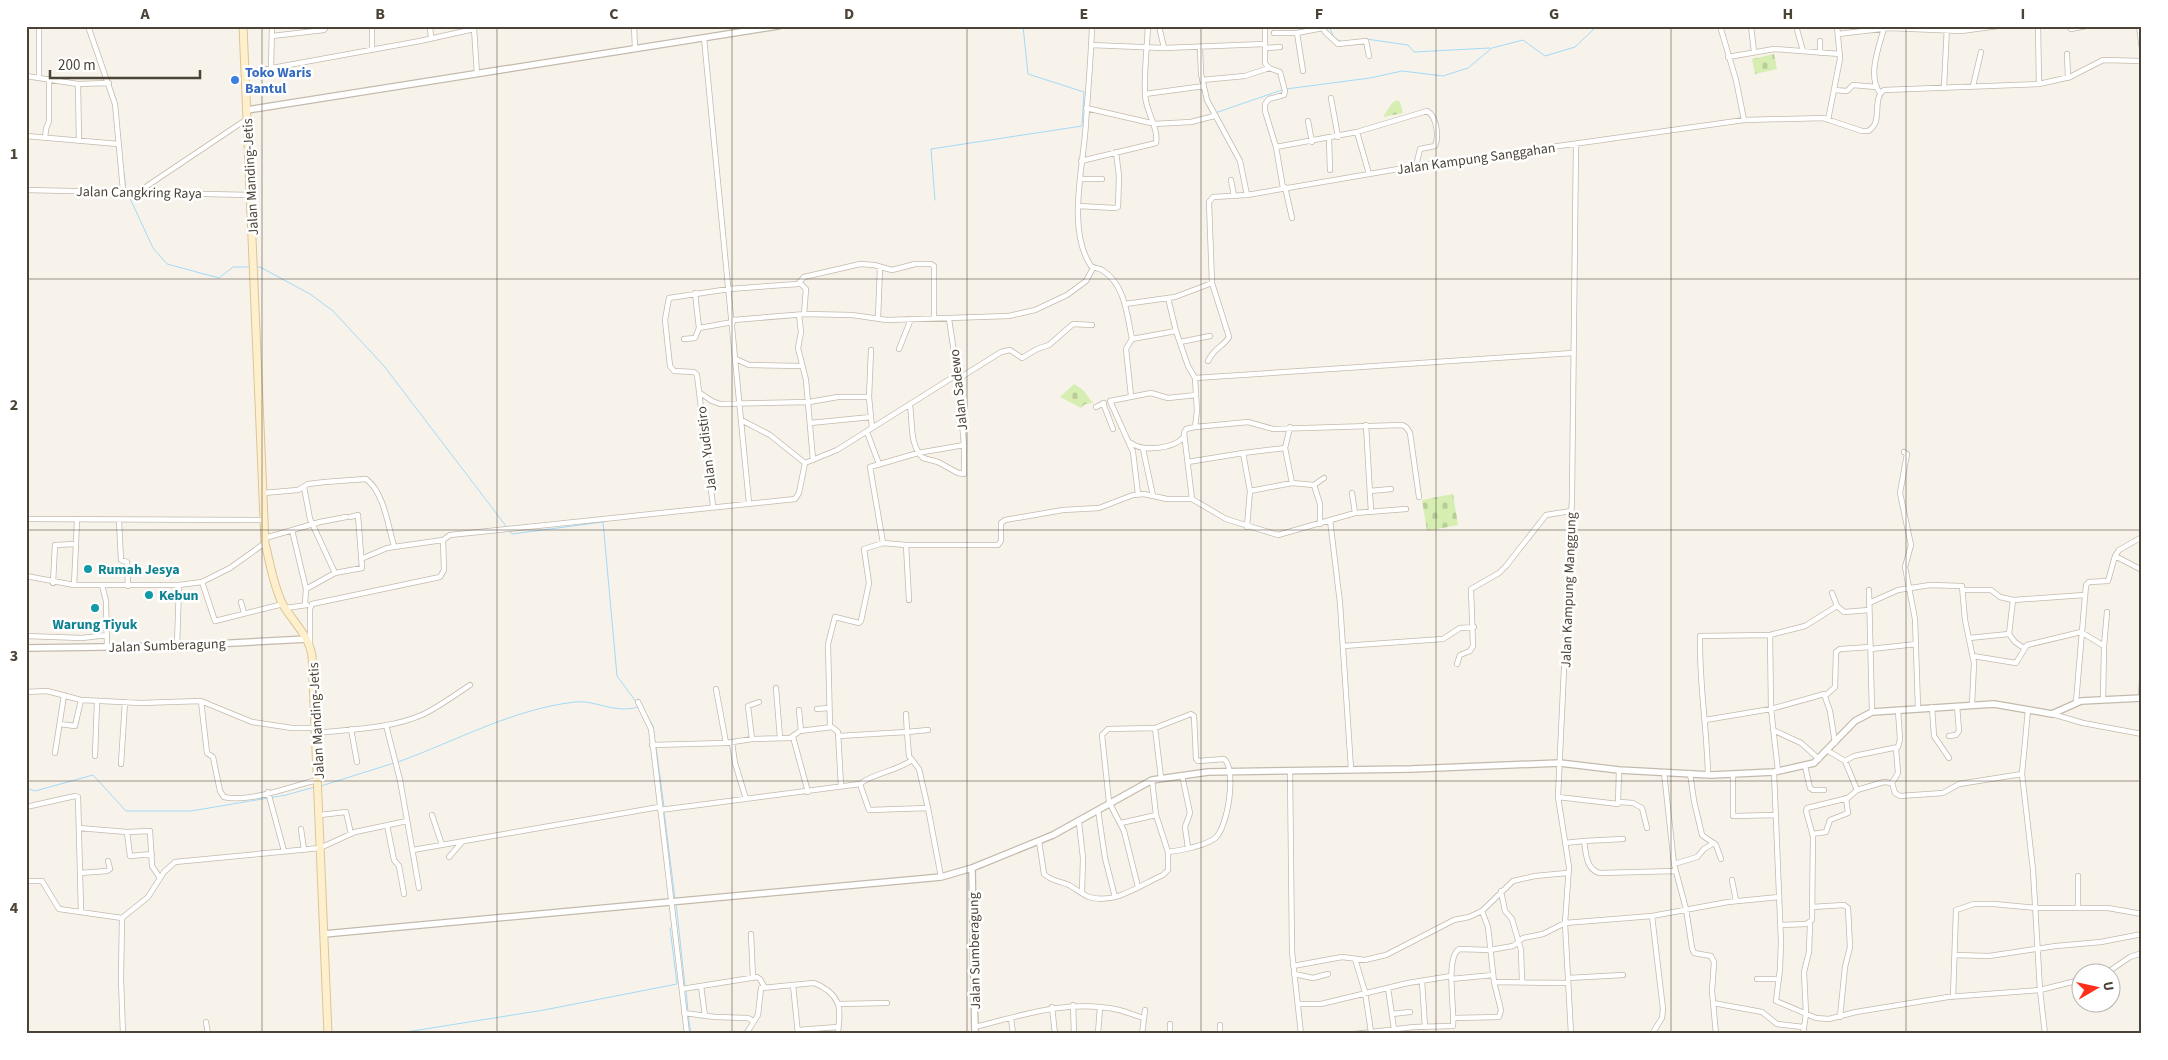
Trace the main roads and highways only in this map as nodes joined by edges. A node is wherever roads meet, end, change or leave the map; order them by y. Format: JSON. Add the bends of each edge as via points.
{"nodes":[{"id":1,"x":243,"y":26,"type":"edge"},
{"id":2,"x":328,"y":1034,"type":"edge"}],
"edges":[{"from":1,"to":2,"type":"main road","name":"Jalan Manding-Jetis","via":[[265,541],[274,584],[284,606],[309,642],[319,781]]}]}
